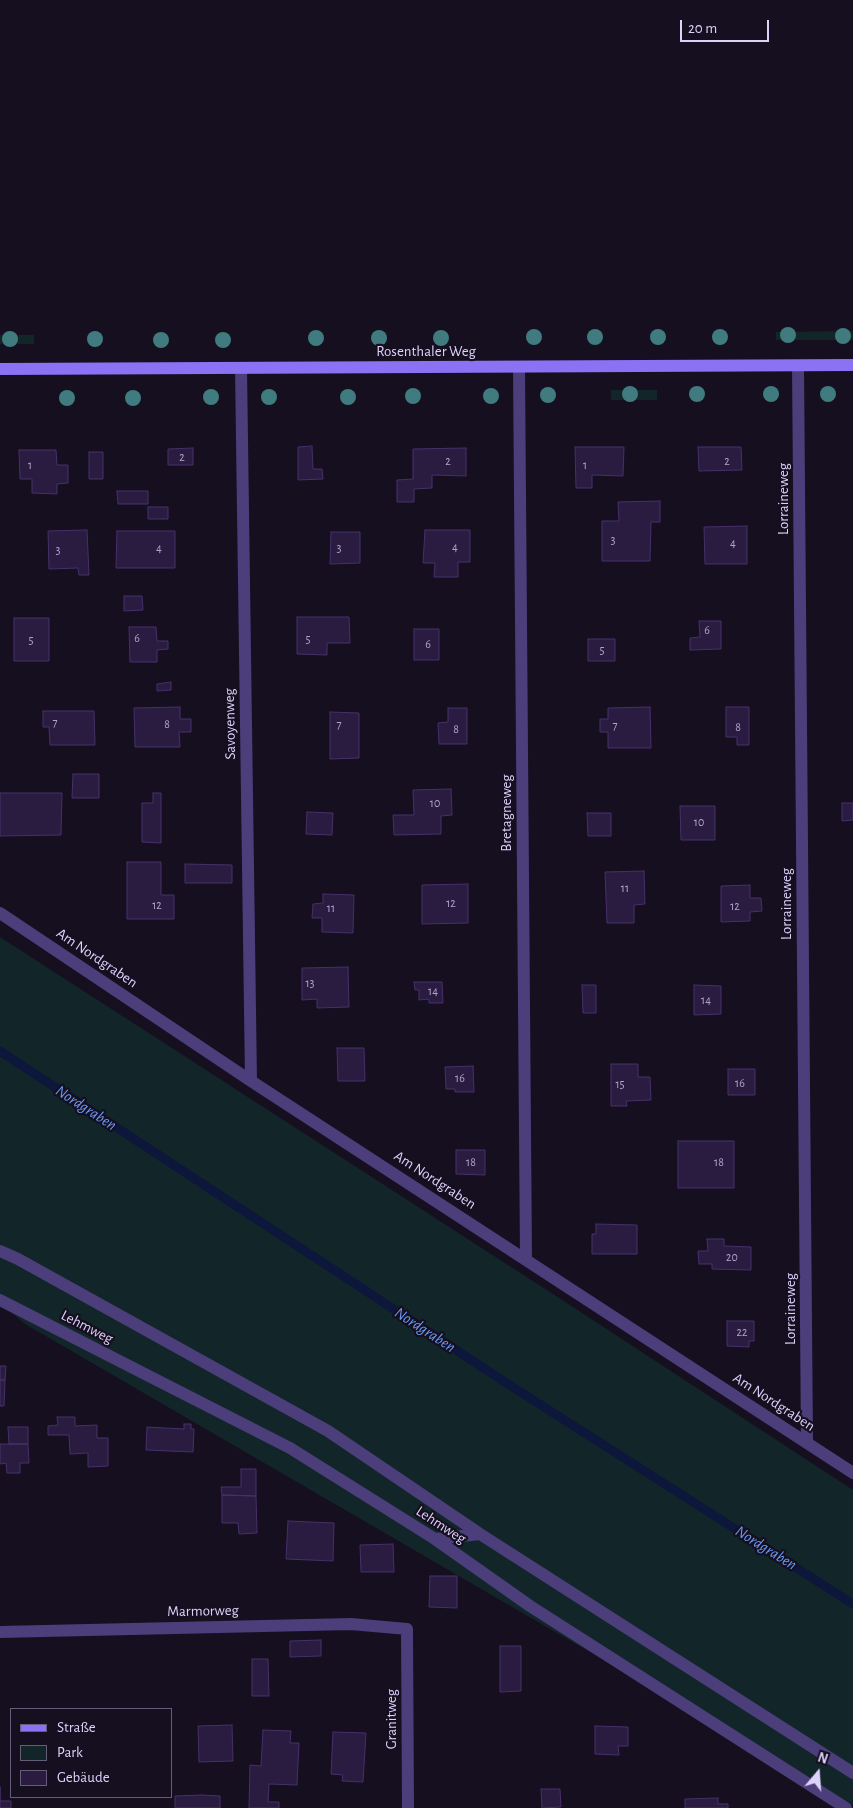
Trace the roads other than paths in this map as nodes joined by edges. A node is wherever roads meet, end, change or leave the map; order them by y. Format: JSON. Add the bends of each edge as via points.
{"nodes":[{"id":1,"x":853,"y":365,"type":"edge"},
{"id":2,"x":519,"y":366,"type":"junction"},
{"id":3,"x":798,"y":366,"type":"junction"},
{"id":4,"x":241,"y":368,"type":"junction"},
{"id":5,"x":0,"y":369,"type":"edge"},
{"id":6,"x":0,"y":913,"type":"edge"},
{"id":7,"x":251,"y":1081,"type":"junction"},
{"id":8,"x":0,"y":1251,"type":"edge"},
{"id":9,"x":526,"y":1259,"type":"junction"},
{"id":10,"x":0,"y":1300,"type":"edge"},
{"id":11,"x":807,"y":1442,"type":"junction"},
{"id":12,"x":853,"y":1473,"type":"edge"},
{"id":13,"x":480,"y":1534,"type":"junction"},
{"id":14,"x":435,"y":1539,"type":"junction"},
{"id":15,"x":407,"y":1629,"type":"joint"},
{"id":16,"x":0,"y":1632,"type":"edge"},
{"id":17,"x":853,"y":1772,"type":"edge"},
{"id":18,"x":408,"y":1808,"type":"edge"},
{"id":19,"x":846,"y":1808,"type":"edge"}],
"edges":[{"from":1,"to":3,"type":"main road","name":"Rosenthaler Weg"},
{"from":2,"to":3,"type":"main road","name":"Rosenthaler Weg"},
{"from":2,"to":4,"type":"main road","name":"Rosenthaler Weg"},
{"from":2,"to":9,"type":"lane","name":"Bretagneweg"},
{"from":3,"to":11,"type":"lane","name":"Lorraineweg"},
{"from":4,"to":5,"type":"main road","name":"Rosenthaler Weg"},
{"from":4,"to":7,"type":"lane","name":"Savoyenweg"},
{"from":6,"to":7,"type":"lane","name":"Am Nordgraben"},
{"from":7,"to":9,"type":"lane","name":"Am Nordgraben"},
{"from":8,"to":13,"type":"lane","via":[[18,1258],[328,1431]]},
{"from":9,"to":11,"type":"lane","name":"Am Nordgraben"},
{"from":10,"to":14,"type":"lane","name":"Lehmweg","via":[[290,1448]]},
{"from":11,"to":12,"type":"lane","name":"Am Nordgraben"},
{"from":13,"to":14,"type":"lane"},
{"from":13,"to":17,"type":"lane"},
{"from":14,"to":19,"type":"lane","name":"Lehmweg","via":[[530,1606]]},
{"from":15,"to":16,"type":"lane","name":"Marmorweg","via":[[352,1624]]},
{"from":15,"to":18,"type":"lane","name":"Granitweg"}]}
